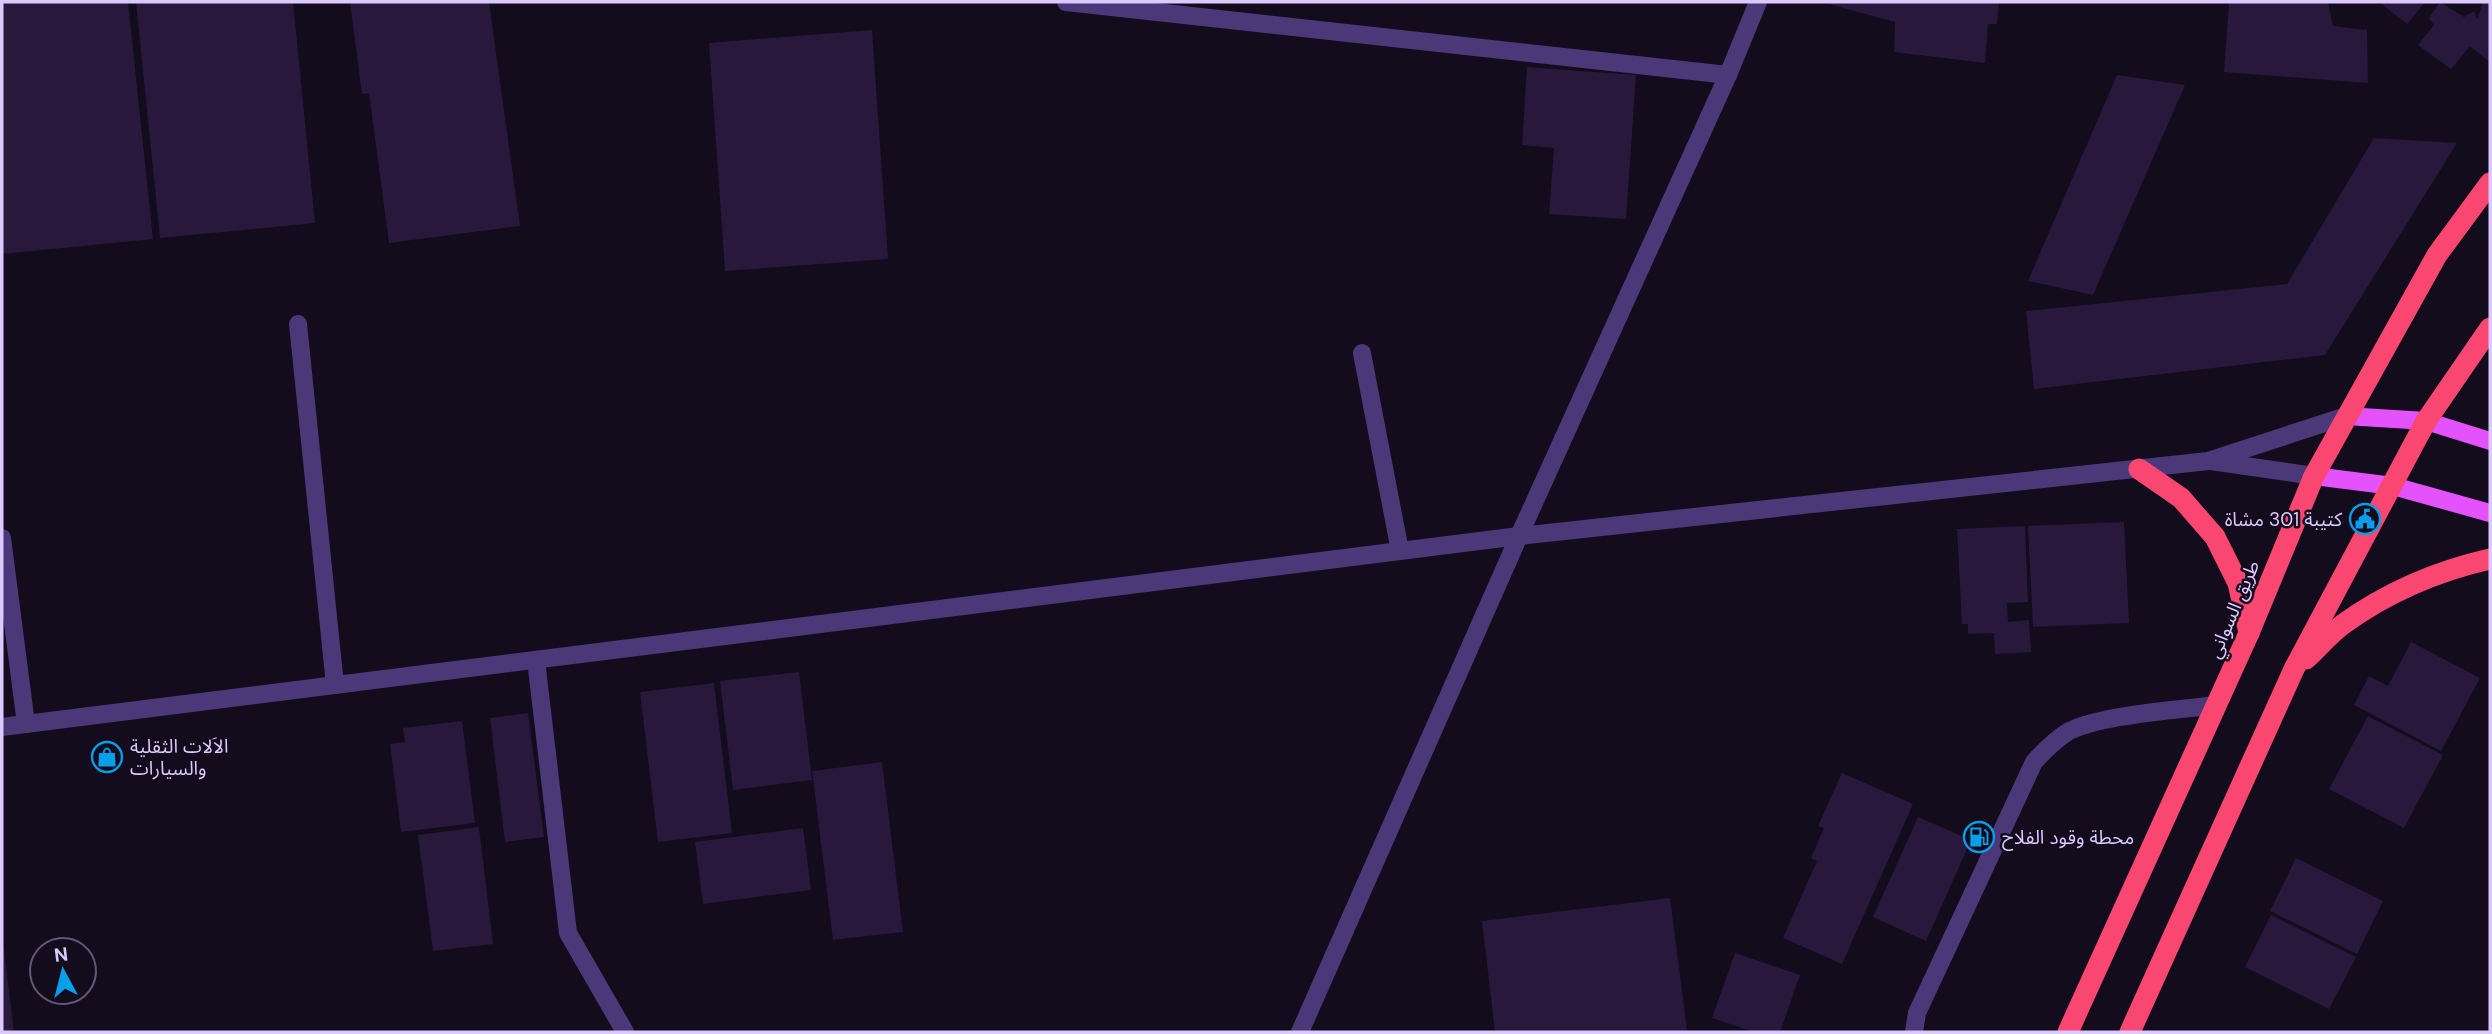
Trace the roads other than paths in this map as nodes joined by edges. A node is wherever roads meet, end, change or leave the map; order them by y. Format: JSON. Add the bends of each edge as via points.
{"nodes":[{"id":1,"x":1066,"y":2,"type":"edge"},
{"id":2,"x":1758,"y":2,"type":"edge"},
{"id":3,"x":1728,"y":75,"type":"junction"},
{"id":4,"x":2490,"y":183,"type":"edge"},
{"id":5,"x":298,"y":324,"type":"dead end"},
{"id":6,"x":2490,"y":328,"type":"edge"},
{"id":7,"x":1362,"y":353,"type":"dead end"},
{"id":8,"x":2346,"y":416,"type":"junction"},
{"id":9,"x":2426,"y":421,"type":"junction"},
{"id":10,"x":2490,"y":441,"type":"edge"},
{"id":11,"x":2208,"y":461,"type":"junction"},
{"id":12,"x":2139,"y":469,"type":"junction"},
{"id":13,"x":2314,"y":476,"type":"junction"},
{"id":14,"x":2393,"y":486,"type":"junction"},
{"id":15,"x":2490,"y":513,"type":"edge"},
{"id":16,"x":1519,"y":536,"type":"junction"},
{"id":17,"x":2,"y":538,"type":"edge"},
{"id":18,"x":1401,"y":551,"type":"junction"},
{"id":19,"x":2490,"y":559,"type":"edge"},
{"id":20,"x":2249,"y":633,"type":"junction"},
{"id":21,"x":536,"y":660,"type":"junction"},
{"id":22,"x":2294,"y":669,"type":"junction"},
{"id":23,"x":335,"y":685,"type":"junction"},
{"id":24,"x":2216,"y":705,"type":"junction"},
{"id":25,"x":26,"y":724,"type":"junction"},
{"id":26,"x":2,"y":727,"type":"edge"},
{"id":27,"x":625,"y":1032,"type":"edge"},
{"id":28,"x":1300,"y":1032,"type":"edge"},
{"id":29,"x":1914,"y":1032,"type":"edge"},
{"id":30,"x":2068,"y":1032,"type":"edge"},
{"id":31,"x":2130,"y":1032,"type":"edge"}],
"edges":[{"from":1,"to":3,"type":"street"},
{"from":2,"to":3,"type":"street"},
{"from":3,"to":16,"type":"street"},
{"from":4,"to":8,"type":"highway","name":"طريق السواني","via":[[2437,255]]},
{"from":5,"to":23,"type":"street"},
{"from":6,"to":9,"type":"highway"},
{"from":7,"to":18,"type":"street"},
{"from":8,"to":9,"type":"main road"},
{"from":8,"to":11,"type":"street"},
{"from":8,"to":13,"type":"highway","name":"طريق السواني"},
{"from":9,"to":10,"type":"main road"},
{"from":9,"to":14,"type":"highway"},
{"from":11,"to":12,"type":"street"},
{"from":11,"to":13,"type":"street"},
{"from":12,"to":16,"type":"street"},
{"from":12,"to":20,"type":"highway","via":[[2181,498],[2215,537],[2238,583]]},
{"from":13,"to":14,"type":"main road"},
{"from":13,"to":20,"type":"highway","name":"طريق السواني"},
{"from":14,"to":15,"type":"main road"},
{"from":14,"to":22,"type":"highway"},
{"from":16,"to":18,"type":"street"},
{"from":16,"to":28,"type":"street"},
{"from":17,"to":25,"type":"street"},
{"from":18,"to":21,"type":"street"},
{"from":19,"to":22,"type":"highway","via":[[2455,567],[2396,592],[2341,626]]},
{"from":20,"to":24,"type":"highway","name":"طريق السواني"},
{"from":21,"to":23,"type":"street"},
{"from":21,"to":27,"type":"street","via":[[568,933]]},
{"from":22,"to":31,"type":"highway"},
{"from":23,"to":25,"type":"street"},
{"from":24,"to":29,"type":"street","via":[[2089,724],[2068,732],[2034,762],[1917,1013]]},
{"from":24,"to":30,"type":"highway","name":"طريق السواني"},
{"from":25,"to":26,"type":"street"}]}
